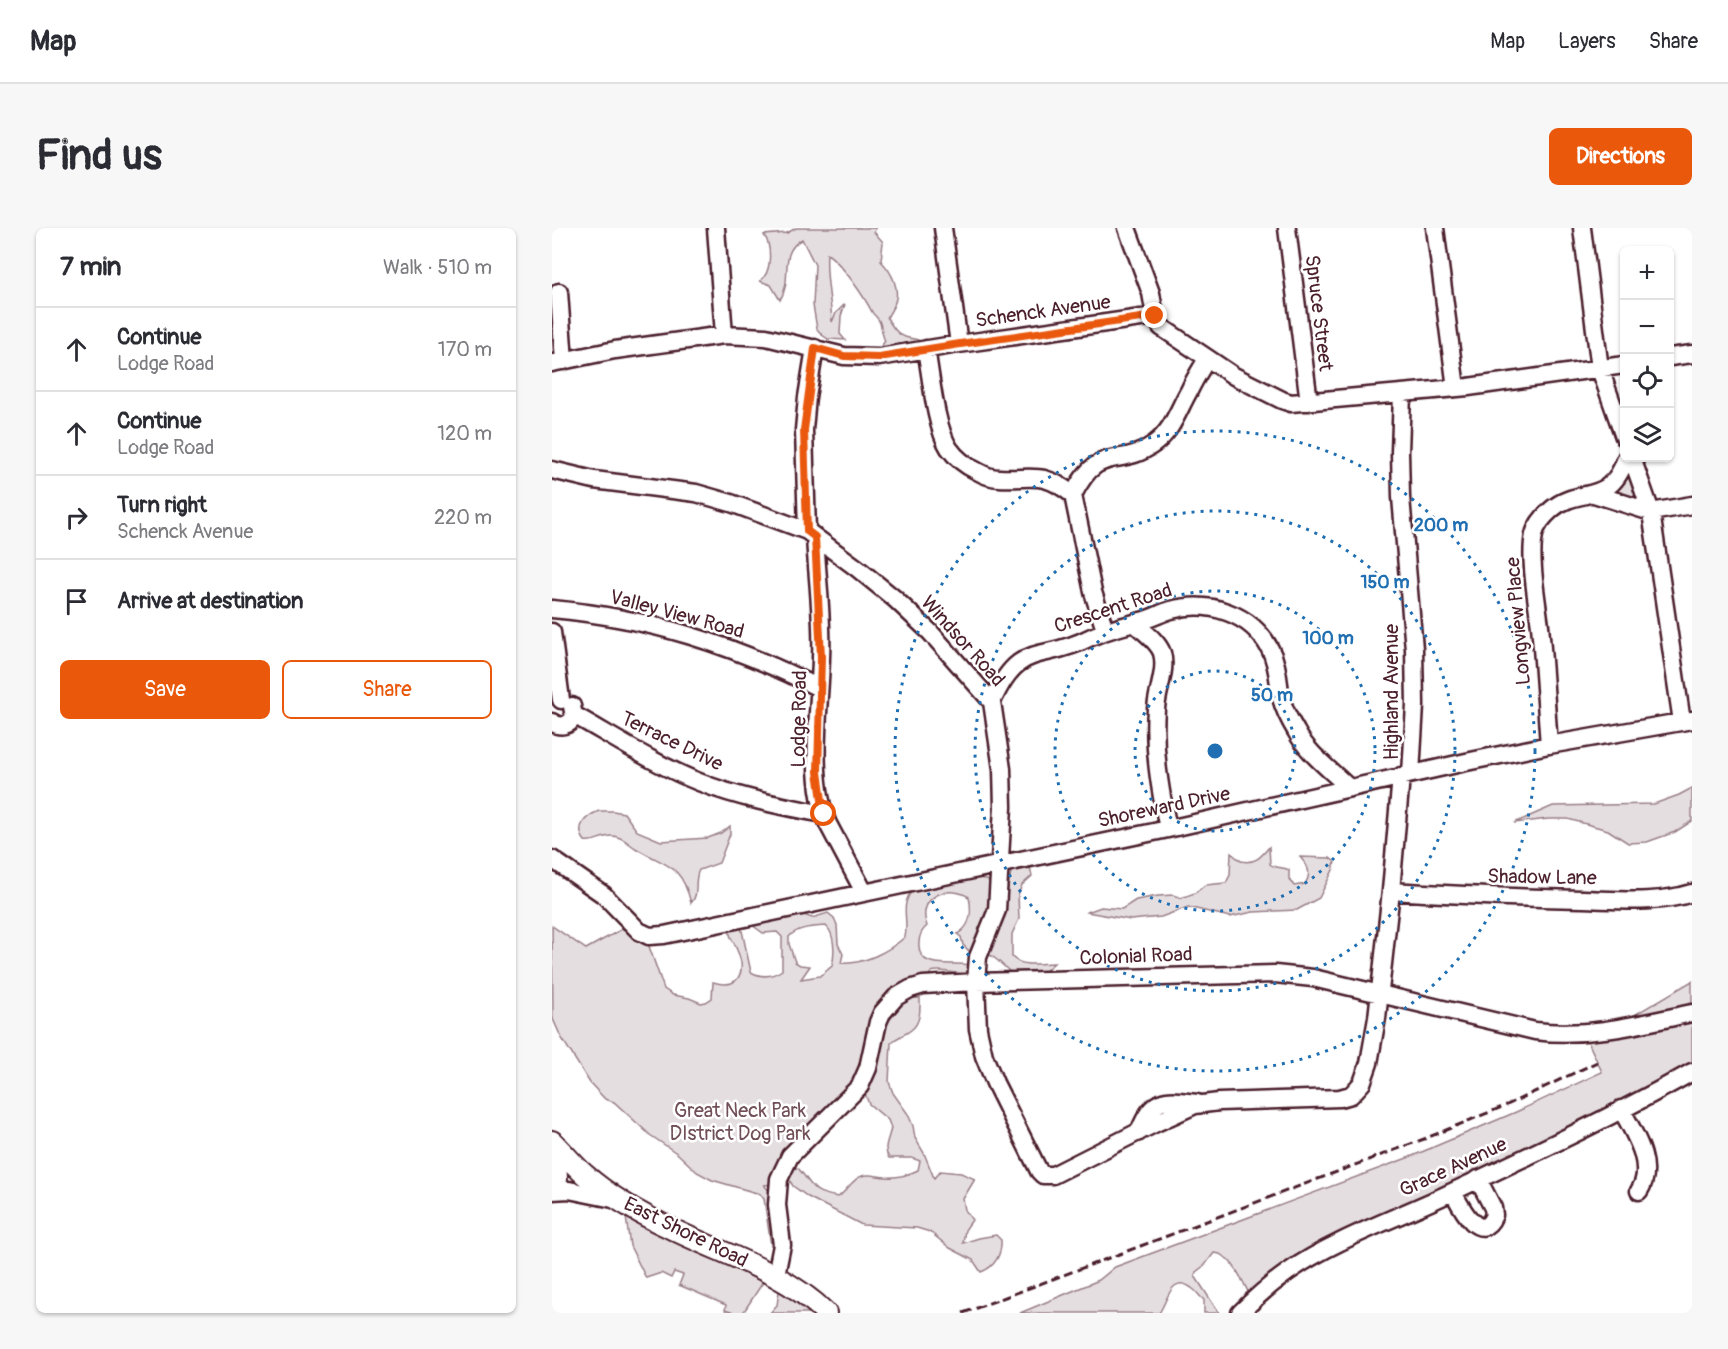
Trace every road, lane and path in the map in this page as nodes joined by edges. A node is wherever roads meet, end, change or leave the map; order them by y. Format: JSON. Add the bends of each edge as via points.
{"nodes":[{"id":1,"x":716,"y":228,"type":"edge"},
{"id":2,"x":943,"y":228,"type":"edge"},
{"id":3,"x":1127,"y":228,"type":"edge"},
{"id":4,"x":1287,"y":228,"type":"edge"},
{"id":5,"x":1435,"y":228,"type":"edge"},
{"id":6,"x":1582,"y":228,"type":"edge"},
{"id":7,"x":559,"y":292,"type":"dead end"},
{"id":8,"x":1155,"y":316,"type":"junction"},
{"id":9,"x":724,"y":335,"type":"junction"},
{"id":10,"x":960,"y":344,"type":"junction"},
{"id":11,"x":815,"y":348,"type":"junction"},
{"id":12,"x":926,"y":349,"type":"junction"},
{"id":13,"x":1692,"y":354,"type":"edge"},
{"id":14,"x":1674,"y":356,"type":"edge"},
{"id":15,"x":1207,"y":359,"type":"junction"},
{"id":16,"x":558,"y":362,"type":"edge"},
{"id":17,"x":1620,"y":366,"type":"edge"},
{"id":18,"x":1600,"y":369,"type":"junction"},
{"id":19,"x":1456,"y":388,"type":"junction"},
{"id":20,"x":1402,"y":394,"type":"junction"},
{"id":21,"x":1309,"y":402,"type":"junction"},
{"id":22,"x":1620,"y":426,"type":"edge"},
{"id":23,"x":1624,"y":462,"type":"edge"},
{"id":24,"x":1633,"y":462,"type":"edge"},
{"id":25,"x":552,"y":470,"type":"edge"},
{"id":26,"x":1594,"y":494,"type":"junction"},
{"id":27,"x":1073,"y":495,"type":"junction"},
{"id":28,"x":1692,"y":505,"type":"edge"},
{"id":29,"x":1651,"y":512,"type":"junction"},
{"id":30,"x":811,"y":534,"type":"junction"},
{"id":31,"x":847,"y":560,"type":"junction"},
{"id":32,"x":817,"y":574,"type":"junction"},
{"id":33,"x":552,"y":609,"type":"edge"},
{"id":34,"x":1134,"y":623,"type":"junction"},
{"id":35,"x":1105,"y":630,"type":"junction"},
{"id":36,"x":552,"y":632,"type":"edge"},
{"id":37,"x":819,"y":688,"type":"junction"},
{"id":38,"x":556,"y":702,"type":"edge"},
{"id":39,"x":992,"y":702,"type":"junction"},
{"id":40,"x":574,"y":715,"type":"junction"},
{"id":41,"x":1687,"y":721,"type":"edge"},
{"id":42,"x":552,"y":722,"type":"edge"},
{"id":43,"x":1549,"y":745,"type":"junction"},
{"id":44,"x":1406,"y":775,"type":"junction"},
{"id":45,"x":1349,"y":788,"type":"junction"},
{"id":46,"x":824,"y":814,"type":"junction"},
{"id":47,"x":1168,"y":829,"type":"junction"},
{"id":48,"x":552,"y":859,"type":"edge"},
{"id":49,"x":1000,"y":864,"type":"junction"},
{"id":50,"x":1391,"y":891,"type":"junction"},
{"id":51,"x":864,"y":892,"type":"junction"},
{"id":52,"x":1692,"y":893,"type":"edge"},
{"id":53,"x":976,"y":982,"type":"junction"},
{"id":54,"x":1379,"y":994,"type":"junction"},
{"id":55,"x":1692,"y":1013,"type":"edge"},
{"id":56,"x":1692,"y":1072,"type":"edge"},
{"id":57,"x":1621,"y":1109,"type":"junction"},
{"id":58,"x":1139,"y":1132,"type":"joint"},
{"id":59,"x":552,"y":1142,"type":"edge"},
{"id":60,"x":552,"y":1147,"type":"edge"},
{"id":61,"x":570,"y":1160,"type":"junction"},
{"id":62,"x":1478,"y":1179,"type":"junction"},
{"id":63,"x":554,"y":1186,"type":"edge"},
{"id":64,"x":1639,"y":1191,"type":"dead end"},
{"id":65,"x":1453,"y":1192,"type":"junction"},
{"id":66,"x":624,"y":1202,"type":"junction"},
{"id":67,"x":776,"y":1275,"type":"junction"},
{"id":68,"x":826,"y":1313,"type":"edge"},
{"id":69,"x":1240,"y":1313,"type":"edge"}],
"edges":[{"from":1,"to":9,"type":"street"},
{"from":2,"to":10,"type":"street"},
{"from":3,"to":8,"type":"street","via":[[1151,293]]},
{"from":4,"to":21,"type":"street","name":"Spruce Street"},
{"from":5,"to":19,"type":"street"},
{"from":6,"to":18,"type":"street"},
{"from":7,"to":16,"type":"street"},
{"from":8,"to":10,"type":"street","name":"Schenck Avenue"},
{"from":8,"to":15,"type":"street","via":[[1164,330]]},
{"from":9,"to":11,"type":"street","name":"Schenck Avenue","via":[[766,337]]},
{"from":9,"to":16,"type":"street","name":"Schenck Avenue"},
{"from":10,"to":12,"type":"street","name":"Schenck Avenue"},
{"from":11,"to":12,"type":"street","name":"Schenck Avenue","via":[[864,358]]},
{"from":11,"to":30,"type":"street","name":"Lodge Road","via":[[804,430]]},
{"from":12,"to":27,"type":"street","via":[[942,432],[959,459],[987,476],[1042,478]]},
{"from":13,"to":14,"type":"street"},
{"from":15,"to":21,"type":"street","via":[[1282,400]]},
{"from":15,"to":27,"type":"street","via":[[1165,434],[1146,449],[1099,461]]},
{"from":17,"to":18,"type":"street"},
{"from":18,"to":19,"type":"street"},
{"from":18,"to":22,"type":"street"},
{"from":19,"to":20,"type":"street"},
{"from":20,"to":21,"type":"street"},
{"from":20,"to":44,"type":"street","name":"Highland Avenue","via":[[1401,497],[1411,586],[1415,705]]},
{"from":23,"to":26,"type":"street","via":[[1614,480]]},
{"from":24,"to":29,"type":"street"},
{"from":25,"to":30,"type":"street","name":"Windsor Road","via":[[594,480],[696,493]]},
{"from":26,"to":29,"type":"street"},
{"from":26,"to":43,"type":"street","name":"Longview Place","via":[[1552,508],[1533,538]]},
{"from":27,"to":35,"type":"street"},
{"from":28,"to":29,"type":"street"},
{"from":29,"to":41,"type":"street"},
{"from":30,"to":31,"type":"street","name":"Windsor Road"},
{"from":30,"to":32,"type":"street","name":"Lodge Road"},
{"from":31,"to":32,"type":"street"},
{"from":31,"to":39,"type":"street","name":"Windsor Road","via":[[930,632]]},
{"from":32,"to":37,"type":"street","name":"Lodge Road"},
{"from":33,"to":37,"type":"street","name":"Valley View Road","via":[[599,613],[711,640]]},
{"from":34,"to":35,"type":"street","name":"Crescent Road"},
{"from":34,"to":45,"type":"street","name":"Crescent Road","via":[[1191,606],[1220,609],[1245,621],[1270,650],[1282,700],[1299,738]]},
{"from":34,"to":47,"type":"street","via":[[1162,654],[1155,736]]},
{"from":35,"to":39,"type":"street","name":"Crescent Road","via":[[1077,644],[1025,658],[1008,672]]},
{"from":36,"to":38,"type":"street"},
{"from":37,"to":46,"type":"street","name":"Lodge Road","via":[[818,772]]},
{"from":38,"to":40,"type":"street","name":"Terrace Drive","via":[[571,704]]},
{"from":39,"to":49,"type":"street","name":"Windsor Road","via":[[1003,779]]},
{"from":40,"to":42,"type":"street","via":[[564,726]]},
{"from":40,"to":46,"type":"street","name":"Terrace Drive","via":[[700,782],[745,797]]},
{"from":41,"to":43,"type":"street","name":"Shoreward Drive"},
{"from":43,"to":44,"type":"street","name":"Shoreward Drive"},
{"from":44,"to":45,"type":"street","name":"Shoreward Drive"},
{"from":44,"to":50,"type":"street","name":"Highland Avenue"},
{"from":45,"to":47,"type":"street","name":"Shoreward Drive"},
{"from":46,"to":51,"type":"street","name":"Lodge Road"},
{"from":47,"to":49,"type":"street","name":"Shoreward Drive"},
{"from":48,"to":51,"type":"street","name":"Shoreward Drive","via":[[604,895],[636,928],[651,936]]},
{"from":49,"to":51,"type":"street","name":"Shoreward Drive"},
{"from":49,"to":53,"type":"street","name":"Windsor Road","via":[[997,910],[978,957]]},
{"from":50,"to":52,"type":"street","name":"Shadow Lane","via":[[1637,900]]},
{"from":50,"to":54,"type":"street","name":"Highland Avenue"},
{"from":53,"to":54,"type":"street","name":"Colonial Road","via":[[1275,974],[1312,978]]},
{"from":53,"to":58,"type":"street","name":"Windsor Road","via":[[978,1029],[984,1056],[1039,1171],[1045,1176],[1053,1175]]},
{"from":53,"to":67,"type":"street","name":"Colonial Road","via":[[910,989],[882,1013],[860,1086],[790,1156],[779,1179],[777,1205],[782,1245]]},
{"from":54,"to":55,"type":"street","name":"Colonial Road","via":[[1555,1034],[1609,1030]]},
{"from":54,"to":58,"type":"street","name":"Highland Avenue","via":[[1370,1063],[1362,1083],[1351,1095],[1204,1104],[1186,1108]]},
{"from":56,"to":57,"type":"street","name":"Grace Avenue"},
{"from":57,"to":62,"type":"street","name":"Grace Avenue"},
{"from":57,"to":64,"type":"street","via":[[1644,1161],[1645,1183]]},
{"from":59,"to":61,"type":"main road","name":"East Shore Road"},
{"from":60,"to":63,"type":"main road","via":[[556,1157]]},
{"from":61,"to":63,"type":"street"},
{"from":61,"to":66,"type":"main road","name":"East Shore Road"},
{"from":62,"to":65,"type":"street","name":"Grace Avenue"},
{"from":62,"to":65,"type":"street","via":[[1493,1208],[1494,1215],[1488,1224],[1473,1224]]},
{"from":63,"to":66,"type":"street"},
{"from":65,"to":69,"type":"street","name":"Grace Avenue","via":[[1290,1271]]},
{"from":66,"to":67,"type":"main road","name":"East Shore Road","via":[[676,1231]]},
{"from":67,"to":68,"type":"main road","name":"East Shore Road"}]}
